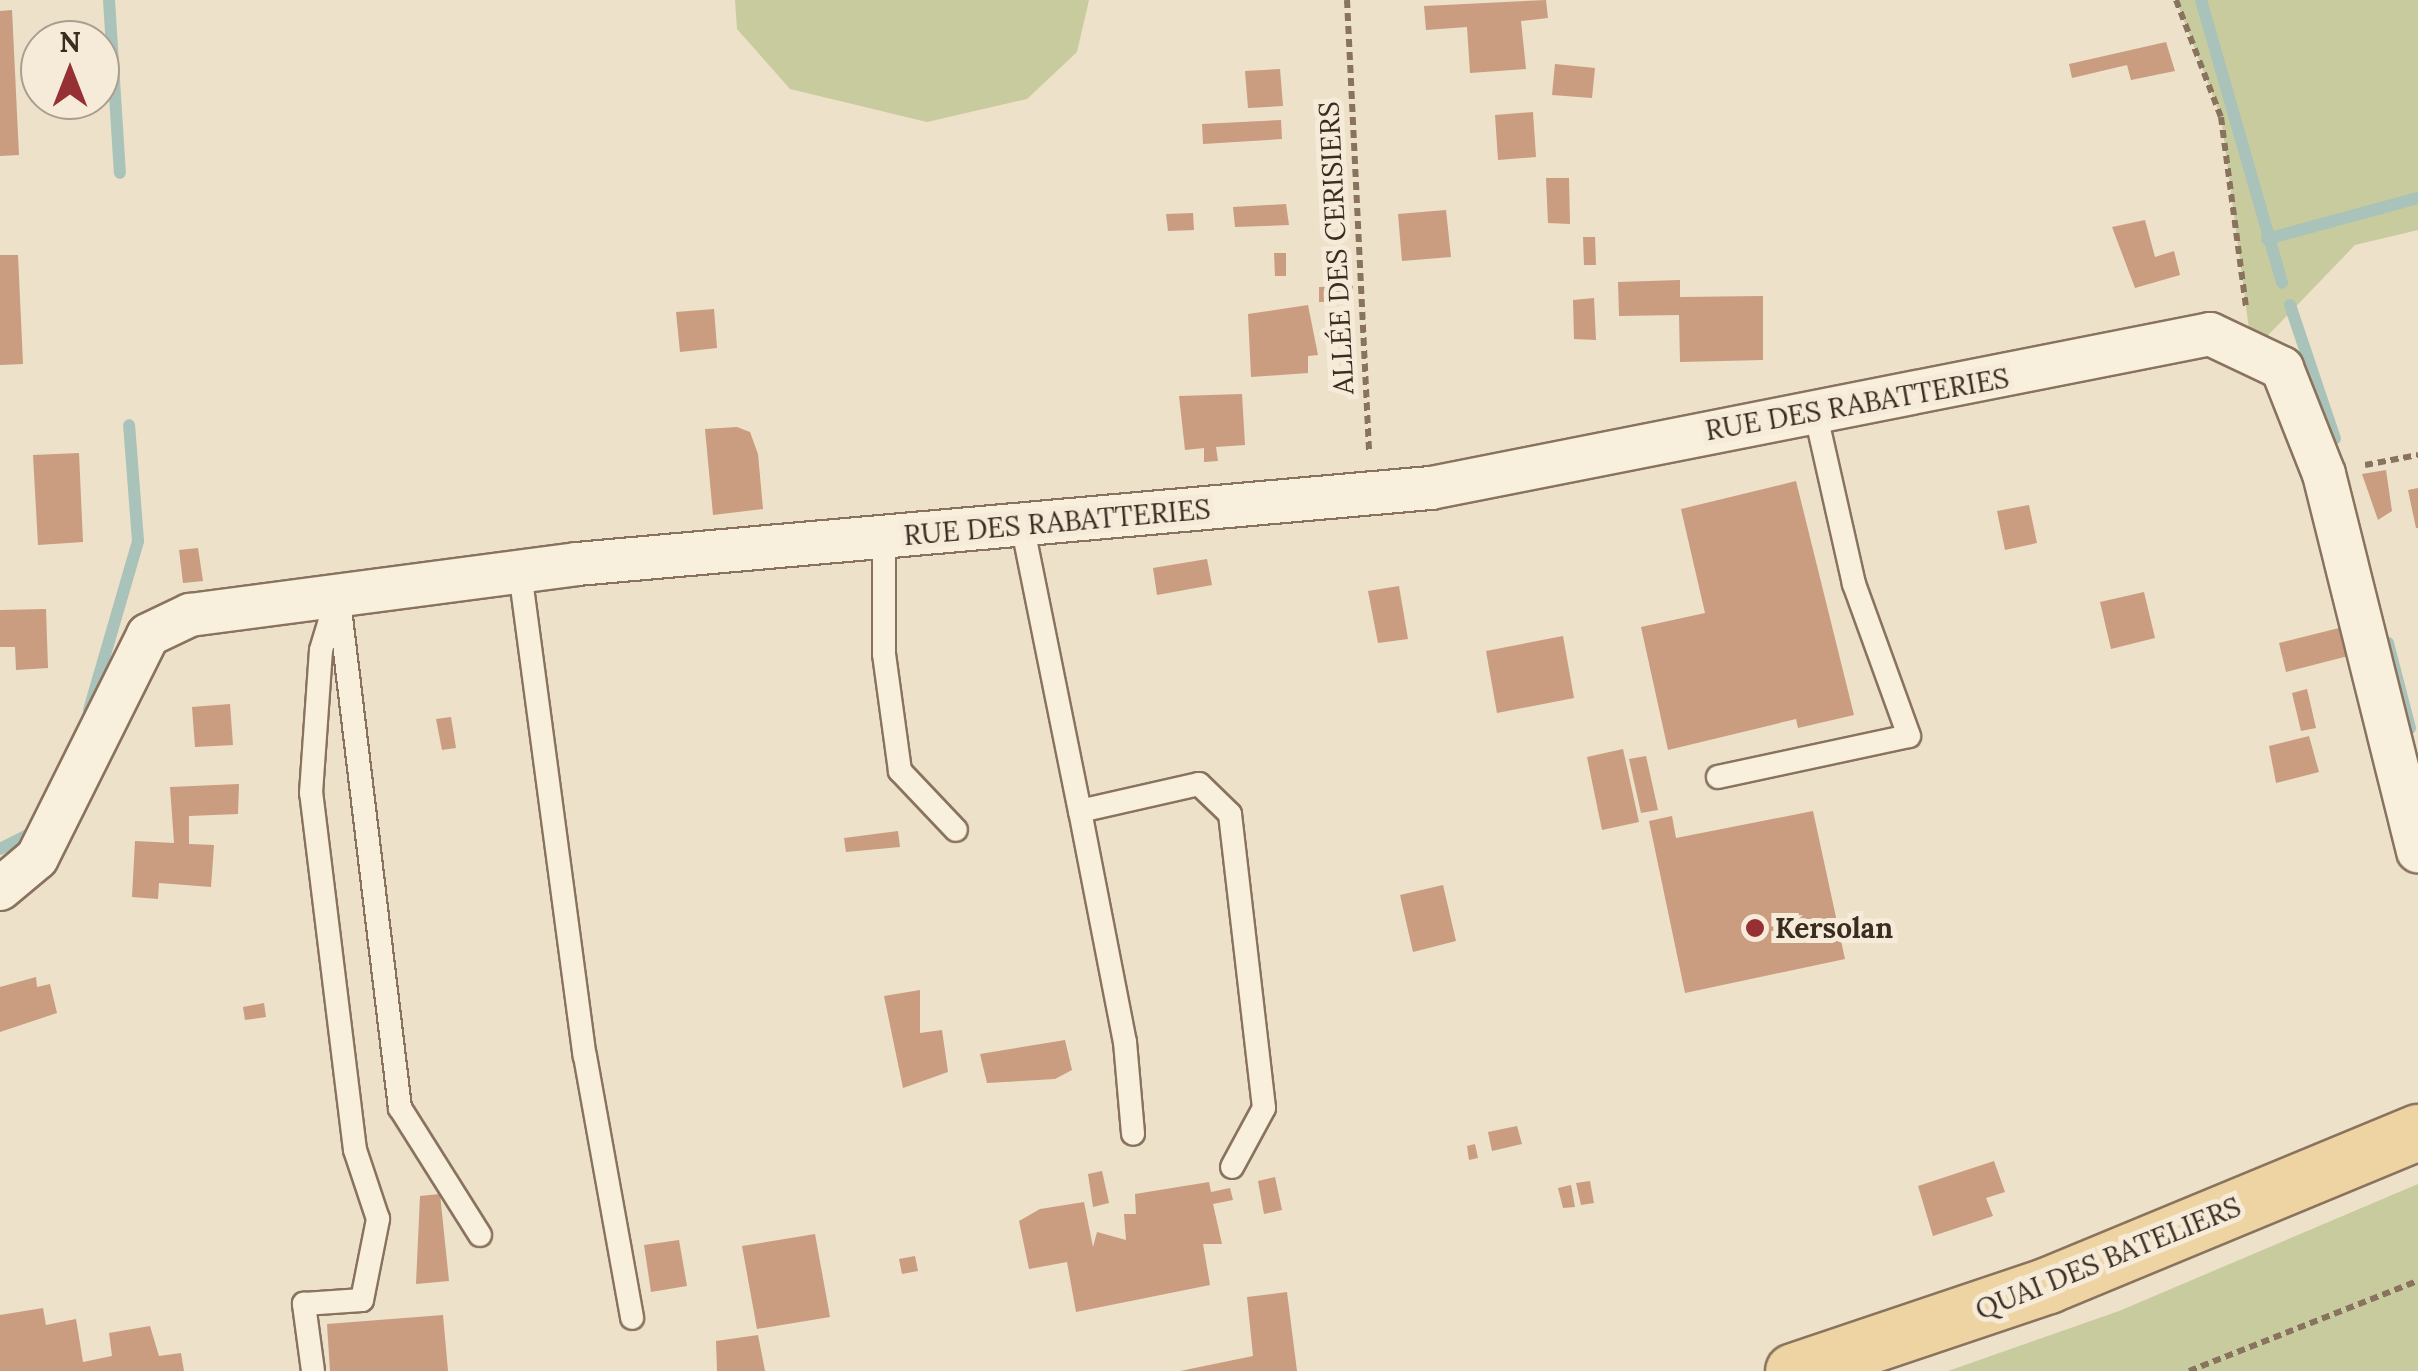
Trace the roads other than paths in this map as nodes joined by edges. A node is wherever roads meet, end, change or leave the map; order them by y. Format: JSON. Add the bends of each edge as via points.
{"nodes":[{"id":1,"x":1815,"y":412,"type":"junction"},
{"id":2,"x":1022,"y":524,"type":"junction"},
{"id":3,"x":884,"y":536,"type":"junction"},
{"id":4,"x":520,"y":572,"type":"junction"},
{"id":5,"x":338,"y":594,"type":"junction"},
{"id":6,"x":1718,"y":777,"type":"dead end"},
{"id":7,"x":1080,"y":811,"type":"junction"},
{"id":8,"x":956,"y":830,"type":"dead end"},
{"id":9,"x":2418,"y":852,"type":"edge"},
{"id":10,"x":0,"y":889,"type":"edge"},
{"id":11,"x":2418,"y":1132,"type":"edge"},
{"id":12,"x":1133,"y":1134,"type":"dead end"},
{"id":13,"x":1232,"y":1167,"type":"dead end"},
{"id":14,"x":480,"y":1235,"type":"dead end"},
{"id":15,"x":632,"y":1318,"type":"dead end"},
{"id":16,"x":313,"y":1371,"type":"edge"},
{"id":17,"x":1793,"y":1371,"type":"edge"}],
"edges":[{"from":1,"to":2,"type":"street","name":"RUE DES RABATTERIES","via":[[1371,494]]},
{"from":1,"to":6,"type":"lane","via":[[1854,584],[1909,736]]},
{"from":1,"to":9,"type":"street","name":"RUE DES RABATTERIES","via":[[2210,334],[2282,368],[2324,474]]},
{"from":2,"to":3,"type":"street","name":"RUE DES RABATTERIES"},
{"from":2,"to":7,"type":"lane"},
{"from":3,"to":4,"type":"street","name":"RUE DES RABATTERIES"},
{"from":3,"to":8,"type":"lane","via":[[884,654],[900,771]]},
{"from":4,"to":5,"type":"street","name":"RUE DES RABATTERIES"},
{"from":4,"to":15,"type":"lane","via":[[586,1056]]},
{"from":5,"to":10,"type":"street","name":"RUE DES RABATTERIES","via":[[190,615],[148,635],[37,858]]},
{"from":5,"to":14,"type":"lane","via":[[400,1108]]},
{"from":5,"to":16,"type":"lane","via":[[321,650],[311,793],[356,1150],[378,1220],[362,1300],[304,1304]]},
{"from":7,"to":12,"type":"lane","via":[[1125,1042]]},
{"from":7,"to":13,"type":"lane","via":[[1199,784],[1230,814],[1264,1108]]},
{"from":11,"to":17,"type":"main road","name":"QUAI DES BATELIERS","via":[[2048,1285]]}]}
